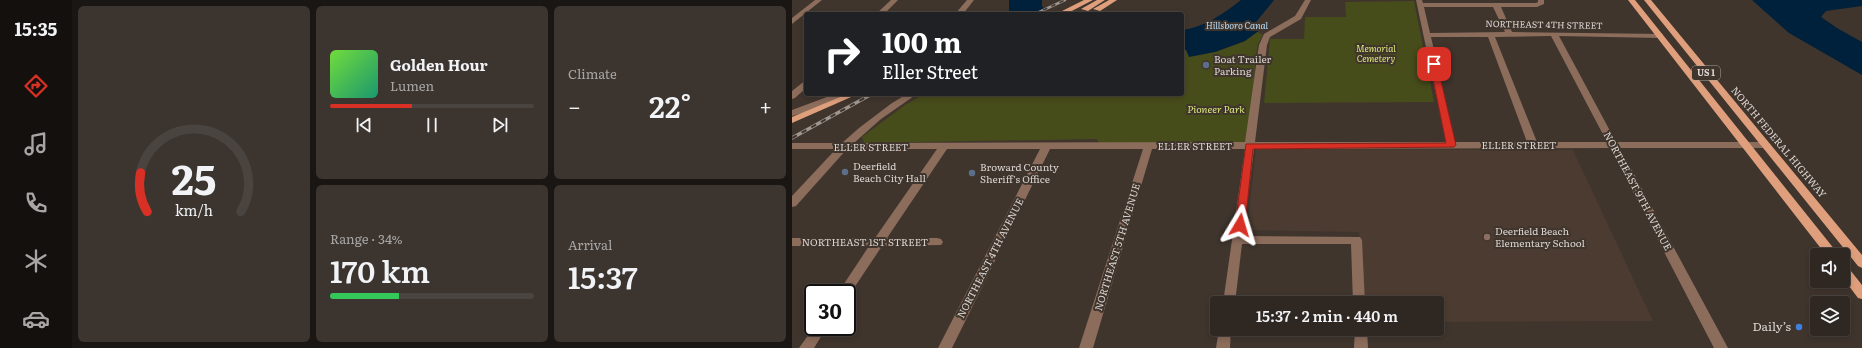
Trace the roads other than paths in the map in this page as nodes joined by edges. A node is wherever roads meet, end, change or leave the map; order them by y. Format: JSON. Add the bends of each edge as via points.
{"nodes":[{"id":1,"x":819,"y":0,"type":"edge"},
{"id":2,"x":895,"y":0,"type":"edge"},
{"id":3,"x":971,"y":0,"type":"edge"},
{"id":4,"x":1090,"y":0,"type":"edge"},
{"id":5,"x":1102,"y":0,"type":"edge"},
{"id":6,"x":1114,"y":0,"type":"edge"},
{"id":7,"x":1308,"y":0,"type":"edge"},
{"id":8,"x":1646,"y":0,"type":"edge"},
{"id":9,"x":1632,"y":1,"type":"edge"},
{"id":10,"x":1541,"y":2,"type":"edge"},
{"id":11,"x":1420,"y":3,"type":"edge"},
{"id":12,"x":1496,"y":6,"type":"junction"},
{"id":13,"x":1656,"y":11,"type":"junction"},
{"id":14,"x":804,"y":12,"type":"edge"},
{"id":15,"x":804,"y":12,"type":"edge"},
{"id":16,"x":882,"y":12,"type":"edge"},
{"id":17,"x":962,"y":12,"type":"edge"},
{"id":18,"x":1065,"y":12,"type":"edge"},
{"id":19,"x":1080,"y":12,"type":"edge"},
{"id":20,"x":1092,"y":12,"type":"edge"},
{"id":21,"x":792,"y":22,"type":"edge"},
{"id":22,"x":1554,"y":34,"type":"junction"},
{"id":23,"x":1427,"y":35,"type":"junction"},
{"id":24,"x":1491,"y":35,"type":"junction"},
{"id":25,"x":1510,"y":35,"type":"junction"},
{"id":26,"x":1660,"y":36,"type":"junction"},
{"id":27,"x":1674,"y":54,"type":"junction"},
{"id":28,"x":1700,"y":65,"type":"junction"},
{"id":29,"x":804,"y":85,"type":"edge"},
{"id":30,"x":792,"y":96,"type":"edge"},
{"id":31,"x":832,"y":96,"type":"edge"},
{"id":32,"x":838,"y":96,"type":"edge"},
{"id":33,"x":849,"y":96,"type":"edge"},
{"id":34,"x":910,"y":96,"type":"edge"},
{"id":35,"x":792,"y":113,"type":"edge"},
{"id":36,"x":792,"y":120,"type":"edge"},
{"id":37,"x":1451,"y":145,"type":"junction"},
{"id":38,"x":1533,"y":145,"type":"junction"},
{"id":39,"x":1613,"y":145,"type":"junction"},
{"id":40,"x":1746,"y":145,"type":"junction"},
{"id":41,"x":1766,"y":145,"type":"junction"},
{"id":42,"x":792,"y":146,"type":"edge"},
{"id":43,"x":843,"y":146,"type":"junction"},
{"id":44,"x":1148,"y":146,"type":"junction"},
{"id":45,"x":1249,"y":146,"type":"junction"},
{"id":46,"x":943,"y":147,"type":"junction"},
{"id":47,"x":1046,"y":147,"type":"junction"},
{"id":48,"x":792,"y":203,"type":"edge"},
{"id":49,"x":1238,"y":240,"type":"junction"},
{"id":50,"x":792,"y":242,"type":"edge"},
{"id":51,"x":878,"y":242,"type":"junction"},
{"id":52,"x":937,"y":242,"type":"dead end"},
{"id":53,"x":1827,"y":248,"type":"edge"},
{"id":54,"x":1862,"y":263,"type":"edge"},
{"id":55,"x":1850,"y":278,"type":"edge"},
{"id":56,"x":850,"y":284,"type":"edge"},
{"id":57,"x":1862,"y":294,"type":"edge"},
{"id":58,"x":1230,"y":296,"type":"edge"},
{"id":59,"x":1359,"y":296,"type":"edge"},
{"id":60,"x":815,"y":336,"type":"edge"},
{"id":61,"x":1224,"y":336,"type":"edge"},
{"id":62,"x":1361,"y":336,"type":"edge"},
{"id":63,"x":806,"y":348,"type":"edge"},
{"id":64,"x":945,"y":348,"type":"edge"},
{"id":65,"x":1086,"y":348,"type":"edge"},
{"id":66,"x":1223,"y":348,"type":"edge"},
{"id":67,"x":1362,"y":348,"type":"edge"},
{"id":68,"x":1721,"y":348,"type":"edge"}],
"edges":[{"from":1,"to":15,"type":"street"},
{"from":2,"to":16,"type":"street"},
{"from":3,"to":17,"type":"street"},
{"from":4,"to":18,"type":"main road"},
{"from":5,"to":19,"type":"main road"},
{"from":6,"to":20,"type":"main road"},
{"from":7,"to":45,"type":"street","via":[[1298,16],[1267,36],[1263,45]]},
{"from":8,"to":13,"type":"main road","name":"NORTH FEDERAL HIGHWAY","number":"US 1"},
{"from":9,"to":13,"type":"main road"},
{"from":9,"to":26,"type":"main road","number":"US 1"},
{"from":10,"to":12,"type":"street","via":[[1537,5]]},
{"from":11,"to":12,"type":"street"},
{"from":11,"to":23,"type":"street"},
{"from":12,"to":25,"type":"street"},
{"from":13,"to":28,"type":"main road","name":"NORTH FEDERAL HIGHWAY","number":"US 1"},
{"from":14,"to":21,"type":"street"},
{"from":22,"to":25,"type":"street","name":"NORTHEAST 4TH STREET"},
{"from":22,"to":26,"type":"street","name":"NORTHEAST 4TH STREET"},
{"from":22,"to":39,"type":"street","name":"NORTHEAST 9TH AVENUE"},
{"from":23,"to":24,"type":"street","name":"NORTHEAST 4TH STREET"},
{"from":23,"to":37,"type":"street"},
{"from":24,"to":25,"type":"street","name":"NORTHEAST 4TH STREET"},
{"from":24,"to":38,"type":"street"},
{"from":26,"to":27,"type":"main road","number":"US 1"},
{"from":27,"to":28,"type":"main road"},
{"from":27,"to":40,"type":"main road","number":"US 1"},
{"from":28,"to":41,"type":"main road","name":"NORTH FEDERAL HIGHWAY","number":"US 1"},
{"from":29,"to":30,"type":"street"},
{"from":31,"to":35,"type":"main road"},
{"from":32,"to":35,"type":"street"},
{"from":33,"to":36,"type":"main road"},
{"from":34,"to":43,"type":"street"},
{"from":37,"to":38,"type":"street","name":"ELLER STREET"},
{"from":37,"to":45,"type":"street","name":"ELLER STREET"},
{"from":38,"to":39,"type":"street","name":"ELLER STREET"},
{"from":39,"to":40,"type":"street","name":"ELLER STREET"},
{"from":39,"to":68,"type":"street","name":"NORTHEAST 9TH AVENUE"},
{"from":40,"to":41,"type":"street","name":"ELLER STREET"},
{"from":40,"to":53,"type":"main road","number":"US 1"},
{"from":41,"to":54,"type":"main road","name":"NORTH FEDERAL HIGHWAY","number":"US 1"},
{"from":42,"to":43,"type":"street","name":"ELLER STREET"},
{"from":43,"to":46,"type":"street","name":"ELLER STREET"},
{"from":43,"to":48,"type":"street"},
{"from":44,"to":45,"type":"street","name":"ELLER STREET"},
{"from":44,"to":47,"type":"street","name":"ELLER STREET"},
{"from":44,"to":65,"type":"street","name":"NORTHEAST 5TH AVENUE"},
{"from":45,"to":49,"type":"street"},
{"from":46,"to":47,"type":"street","name":"ELLER STREET"},
{"from":46,"to":51,"type":"street"},
{"from":47,"to":64,"type":"street","name":"NORTHEAST 4TH AVENUE"},
{"from":49,"to":58,"type":"street"},
{"from":49,"to":59,"type":"street","via":[[1356,240]]},
{"from":50,"to":51,"type":"street","name":"NORTHEAST 1ST STREET"},
{"from":51,"to":52,"type":"street","name":"NORTHEAST 1ST STREET"},
{"from":51,"to":56,"type":"street"},
{"from":55,"to":57,"type":"main road"},
{"from":60,"to":63,"type":"street"},
{"from":61,"to":66,"type":"street"},
{"from":62,"to":67,"type":"street"}]}
